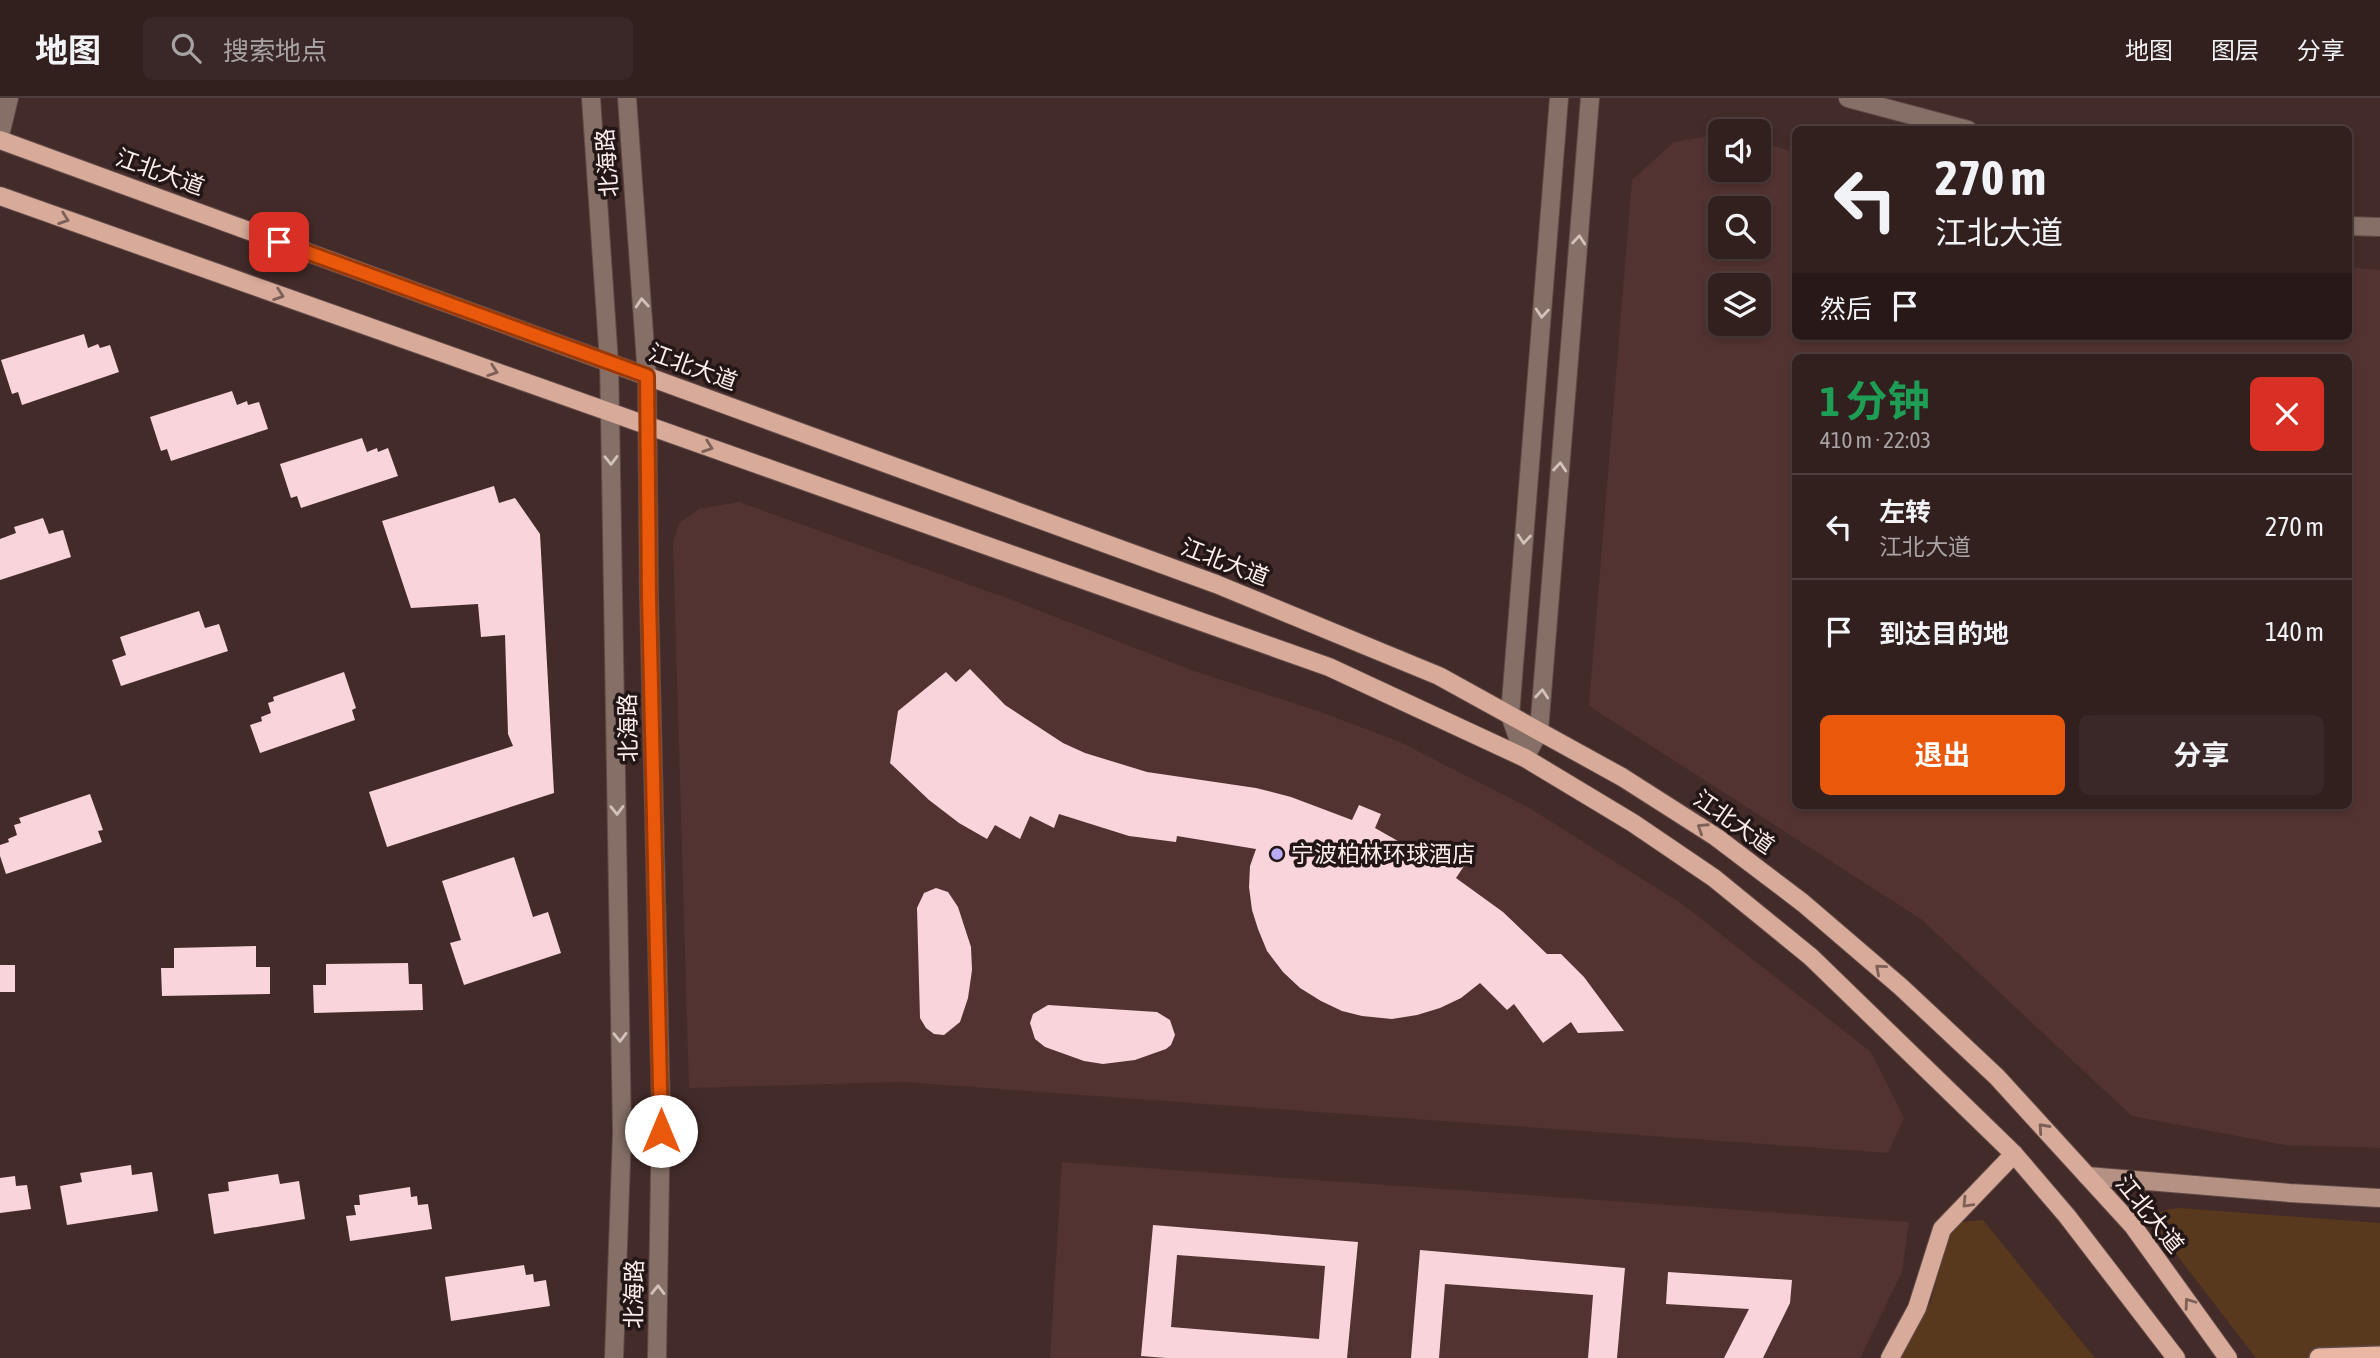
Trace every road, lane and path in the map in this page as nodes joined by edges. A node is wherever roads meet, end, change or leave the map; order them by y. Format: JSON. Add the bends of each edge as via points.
{"nodes":[{"id":1,"x":9,"y":98,"type":"edge"},
{"id":2,"x":592,"y":98,"type":"edge"},
{"id":3,"x":627,"y":98,"type":"edge"},
{"id":4,"x":1559,"y":98,"type":"edge"},
{"id":5,"x":1590,"y":98,"type":"edge"},
{"id":6,"x":1848,"y":98,"type":"edge"},
{"id":7,"x":1953,"y":126,"type":"edge"},
{"id":8,"x":0,"y":138,"type":"edge"},
{"id":9,"x":0,"y":197,"type":"edge"},
{"id":10,"x":2352,"y":226,"type":"edge"},
{"id":11,"x":2380,"y":227,"type":"edge"},
{"id":12,"x":609,"y":362,"type":"junction"},
{"id":13,"x":647,"y":376,"type":"junction"},
{"id":14,"x":610,"y":412,"type":"junction"},
{"id":15,"x":647,"y":425,"type":"junction"},
{"id":16,"x":1510,"y":715,"type":"junction"},
{"id":17,"x":1539,"y":731,"type":"junction"},
{"id":18,"x":1525,"y":758,"type":"junction"},
{"id":19,"x":2014,"y":1154,"type":"junction"},
{"id":20,"x":2087,"y":1176,"type":"junction"},
{"id":21,"x":2380,"y":1198,"type":"edge"},
{"id":22,"x":2380,"y":1356,"type":"edge"},
{"id":23,"x":614,"y":1358,"type":"edge"},
{"id":24,"x":657,"y":1358,"type":"edge"},
{"id":25,"x":1891,"y":1358,"type":"edge"},
{"id":26,"x":2176,"y":1358,"type":"edge"},
{"id":27,"x":2228,"y":1358,"type":"edge"},
{"id":28,"x":2319,"y":1358,"type":"edge"}],
"edges":[{"from":1,"to":8,"type":"street"},
{"from":2,"to":12,"type":"street","name":"北海路"},
{"from":13,"to":3,"type":"street","name":"北海路","one_way":true},
{"from":4,"to":16,"type":"street","one_way":true},
{"from":17,"to":5,"type":"street","one_way":true},
{"from":6,"to":7,"type":"street"},
{"from":8,"to":12,"type":"main road","name":"江北大道"},
{"from":9,"to":14,"type":"main road","one_way":true},
{"from":10,"to":11,"type":"street"},
{"from":12,"to":13,"type":"main road","name":"江北大道"},
{"from":12,"to":14,"type":"street","name":"北海路"},
{"from":13,"to":15,"type":"street","name":"北海路"},
{"from":13,"to":16,"type":"main road","name":"江北大道","via":[[1216,584],[1439,676]]},
{"from":14,"to":15,"type":"main road"},
{"from":14,"to":23,"type":"street","name":"北海路","one_way":true,"via":[[622,1133]]},
{"from":15,"to":18,"type":"main road","one_way":true,"via":[[1329,667]]},
{"from":24,"to":15,"type":"street","name":"北海路","one_way":true,"via":[[661,1113]]},
{"from":16,"to":17,"type":"main road","name":"江北大道"},
{"from":16,"to":18,"type":"street"},
{"from":17,"to":18,"type":"street"},
{"from":20,"to":17,"type":"main road","name":"江北大道","one_way":true,"via":[[1997,1077],[1803,902],[1716,837]]},
{"from":18,"to":19,"type":"main road","via":[[1633,822],[1790,939]]},
{"from":19,"to":25,"type":"main road","one_way":true,"via":[[1942,1229],[1917,1308]]},
{"from":19,"to":26,"type":"main road"},
{"from":20,"to":21,"type":"main road"},
{"from":27,"to":20,"type":"main road","name":"江北大道","one_way":true,"via":[[2133,1226]]},
{"from":22,"to":28,"type":"highway"}]}
